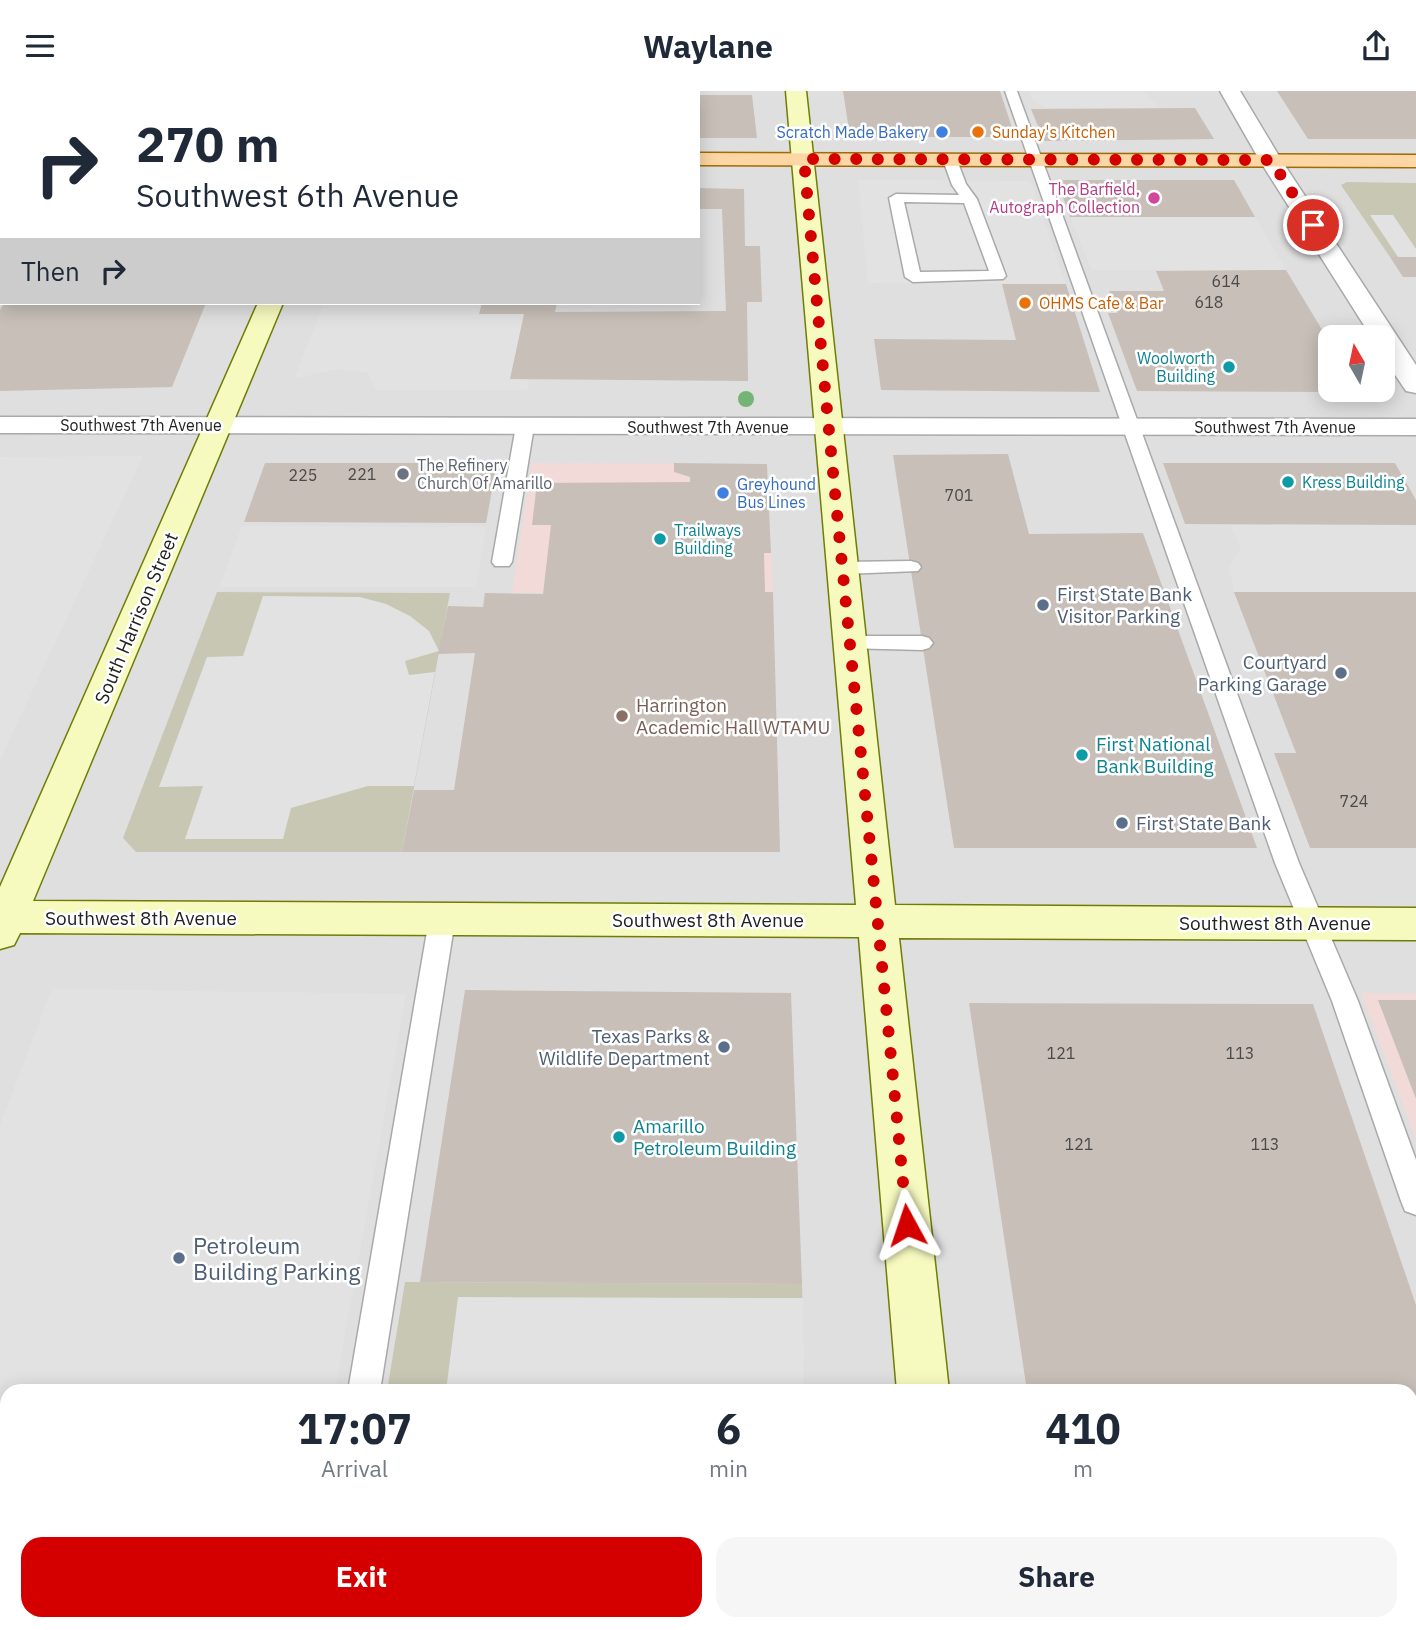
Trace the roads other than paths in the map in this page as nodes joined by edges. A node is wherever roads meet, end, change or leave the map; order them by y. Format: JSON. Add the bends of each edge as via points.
{"nodes":[{"id":1,"x":796,"y":91,"type":"edge"},
{"id":2,"x":1011,"y":91,"type":"edge"},
{"id":3,"x":1230,"y":91,"type":"edge"},
{"id":4,"x":700,"y":159,"type":"edge"},
{"id":5,"x":804,"y":159,"type":"junction"},
{"id":6,"x":950,"y":160,"type":"junction"},
{"id":7,"x":1035,"y":160,"type":"junction"},
{"id":8,"x":1271,"y":160,"type":"junction"},
{"id":9,"x":1416,"y":161,"type":"edge"},
{"id":10,"x":970,"y":199,"type":"junction"},
{"id":11,"x":269,"y":305,"type":"edge"},
{"id":12,"x":1416,"y":385,"type":"edge"},
{"id":13,"x":0,"y":425,"type":"edge"},
{"id":14,"x":219,"y":426,"type":"junction"},
{"id":15,"x":525,"y":426,"type":"junction"},
{"id":16,"x":828,"y":427,"type":"junction"},
{"id":17,"x":1129,"y":427,"type":"junction"},
{"id":18,"x":1416,"y":427,"type":"edge"},
{"id":19,"x":502,"y":562,"type":"dead end"},
{"id":20,"x":911,"y":567,"type":"dead end"},
{"id":21,"x":844,"y":568,"type":"junction"},
{"id":22,"x":851,"y":643,"type":"junction"},
{"id":23,"x":922,"y":643,"type":"dead end"},
{"id":24,"x":442,"y":920,"type":"junction"},
{"id":25,"x":878,"y":921,"type":"junction"},
{"id":26,"x":2,"y":922,"type":"edge"},
{"id":27,"x":1313,"y":924,"type":"junction"},
{"id":28,"x":1416,"y":924,"type":"edge"},
{"id":29,"x":1416,"y":1201,"type":"edge"},
{"id":30,"x":364,"y":1384,"type":"edge"},
{"id":31,"x":922,"y":1384,"type":"edge"}],
"edges":[{"from":1,"to":5,"type":"main road"},
{"from":2,"to":7,"type":"lane"},
{"from":3,"to":8,"type":"street"},
{"from":4,"to":5,"type":"main road"},
{"from":5,"to":6,"type":"main road"},
{"from":5,"to":16,"type":"main road"},
{"from":6,"to":7,"type":"main road"},
{"from":6,"to":10,"type":"lane"},
{"from":7,"to":8,"type":"main road"},
{"from":7,"to":17,"type":"lane"},
{"from":8,"to":9,"type":"main road"},
{"from":8,"to":12,"type":"street"},
{"from":10,"to":10,"type":"lane","via":[[896,198],[913,277],[998,277]]},
{"from":11,"to":14,"type":"main road","name":"South Harrison Street"},
{"from":13,"to":14,"type":"street","name":"Southwest 7th Avenue"},
{"from":14,"to":15,"type":"street","name":"Southwest 7th Avenue"},
{"from":14,"to":26,"type":"main road","name":"South Harrison Street"},
{"from":15,"to":16,"type":"street","name":"Southwest 7th Avenue"},
{"from":15,"to":19,"type":"lane"},
{"from":16,"to":17,"type":"street","name":"Southwest 7th Avenue"},
{"from":16,"to":21,"type":"main road"},
{"from":17,"to":18,"type":"street","name":"Southwest 7th Avenue"},
{"from":17,"to":27,"type":"lane"},
{"from":20,"to":21,"type":"lane"},
{"from":21,"to":22,"type":"main road"},
{"from":22,"to":23,"type":"lane"},
{"from":22,"to":25,"type":"main road"},
{"from":24,"to":25,"type":"main road","name":"Southwest 8th Avenue"},
{"from":24,"to":26,"type":"main road","name":"Southwest 8th Avenue"},
{"from":24,"to":30,"type":"lane"},
{"from":25,"to":27,"type":"main road","name":"Southwest 8th Avenue"},
{"from":25,"to":31,"type":"main road"},
{"from":27,"to":28,"type":"main road","name":"Southwest 8th Avenue"},
{"from":27,"to":29,"type":"lane"}]}
